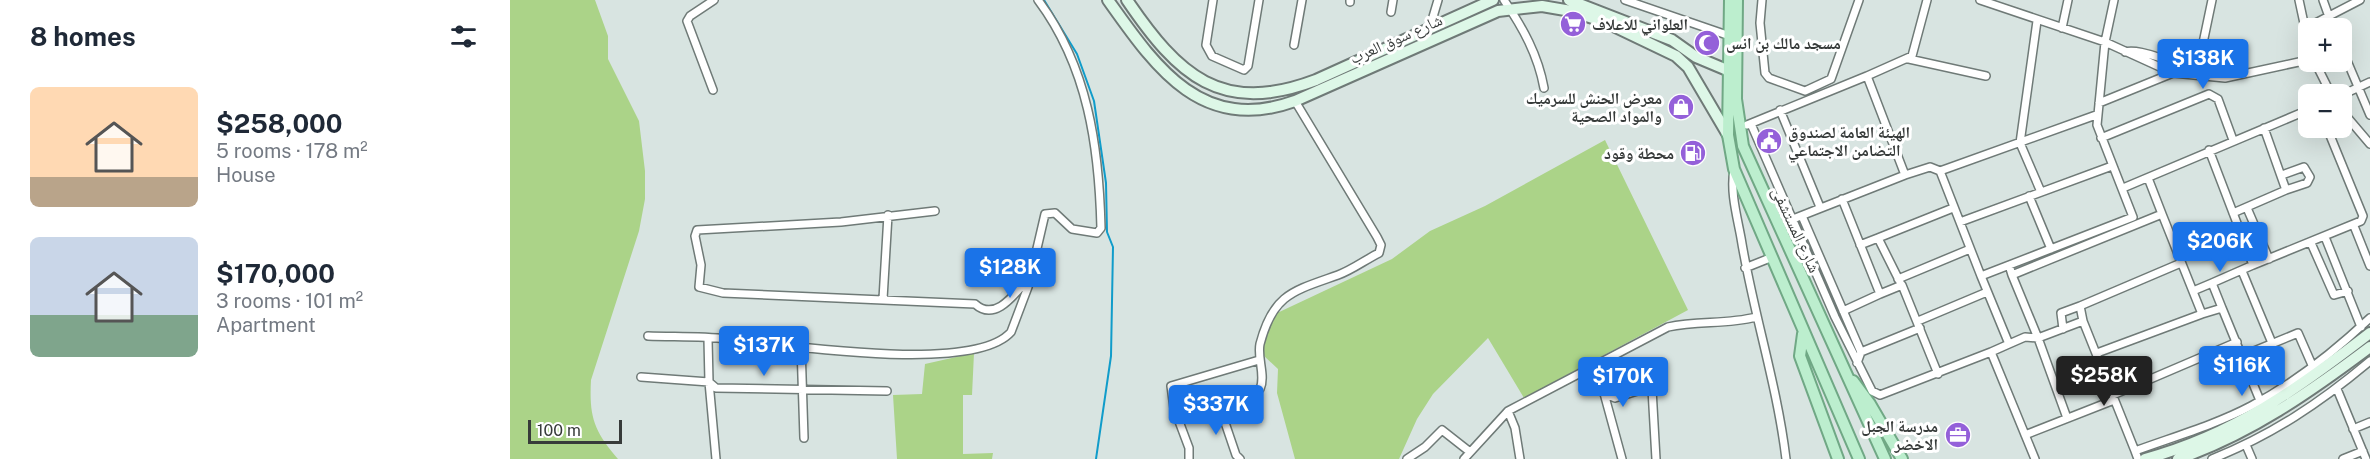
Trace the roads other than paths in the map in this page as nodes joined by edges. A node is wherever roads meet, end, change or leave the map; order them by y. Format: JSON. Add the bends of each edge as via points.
{"nodes":[{"id":1,"x":714,"y":0,"type":"edge"},
{"id":2,"x":1038,"y":0,"type":"edge"},
{"id":3,"x":1108,"y":0,"type":"edge"},
{"id":4,"x":1127,"y":0,"type":"edge"},
{"id":5,"x":1213,"y":0,"type":"edge"},
{"id":6,"x":1259,"y":0,"type":"edge"},
{"id":7,"x":1302,"y":0,"type":"edge"},
{"id":8,"x":1393,"y":0,"type":"edge"},
{"id":9,"x":1438,"y":0,"type":"edge"},
{"id":10,"x":1493,"y":0,"type":"edge"},
{"id":11,"x":1569,"y":0,"type":"edge"},
{"id":12,"x":1625,"y":0,"type":"edge"},
{"id":13,"x":1730,"y":0,"type":"edge"},
{"id":14,"x":1737,"y":0,"type":"edge"},
{"id":15,"x":1762,"y":0,"type":"edge"},
{"id":16,"x":1859,"y":0,"type":"edge"},
{"id":17,"x":1927,"y":0,"type":"edge"},
{"id":18,"x":1980,"y":0,"type":"edge"},
{"id":19,"x":2068,"y":0,"type":"edge"},
{"id":20,"x":2114,"y":0,"type":"edge"},
{"id":21,"x":2212,"y":0,"type":"edge"},
{"id":22,"x":2299,"y":0,"type":"edge"},
{"id":23,"x":2323,"y":0,"type":"edge"},
{"id":24,"x":2360,"y":0,"type":"edge"},
{"id":25,"x":1993,"y":2,"type":"edge"},
{"id":26,"x":1642,"y":3,"type":"edge"},
{"id":27,"x":1504,"y":6,"type":"edge"},
{"id":28,"x":1391,"y":12,"type":"dead end"},
{"id":29,"x":2328,"y":14,"type":"junction"},
{"id":30,"x":2302,"y":18,"type":"edge"},
{"id":31,"x":2322,"y":18,"type":"edge"},
{"id":32,"x":2330,"y":18,"type":"edge"},
{"id":33,"x":2037,"y":21,"type":"junction"},
{"id":34,"x":1430,"y":27,"type":"junction"},
{"id":35,"x":2062,"y":28,"type":"junction"},
{"id":36,"x":1727,"y":35,"type":"junction"},
{"id":37,"x":2105,"y":42,"type":"junction"},
{"id":38,"x":1294,"y":45,"type":"dead end"},
{"id":39,"x":2125,"y":52,"type":"junction"},
{"id":40,"x":1909,"y":59,"type":"junction"},
{"id":41,"x":2298,"y":62,"type":"edge"},
{"id":42,"x":1726,"y":70,"type":"junction"},
{"id":43,"x":2351,"y":72,"type":"edge"},
{"id":44,"x":2173,"y":73,"type":"junction"},
{"id":45,"x":1867,"y":76,"type":"junction"},
{"id":46,"x":1986,"y":76,"type":"dead end"},
{"id":47,"x":2370,"y":82,"type":"edge"},
{"id":48,"x":1736,"y":84,"type":"junction"},
{"id":49,"x":2357,"y":87,"type":"junction"},
{"id":50,"x":1544,"y":88,"type":"dead end"},
{"id":51,"x":713,"y":90,"type":"dead end"},
{"id":52,"x":2352,"y":90,"type":"edge"},
{"id":53,"x":1295,"y":101,"type":"junction"},
{"id":54,"x":2098,"y":103,"type":"junction"},
{"id":55,"x":1780,"y":110,"type":"junction"},
{"id":56,"x":2298,"y":114,"type":"edge"},
{"id":57,"x":2096,"y":115,"type":"junction"},
{"id":58,"x":2370,"y":115,"type":"edge"},
{"id":59,"x":2352,"y":123,"type":"edge"},
{"id":60,"x":1751,"y":124,"type":"junction"},
{"id":61,"x":2264,"y":128,"type":"junction"},
{"id":62,"x":1738,"y":129,"type":"junction"},
{"id":63,"x":1728,"y":135,"type":"junction"},
{"id":64,"x":2101,"y":138,"type":"junction"},
{"id":65,"x":2331,"y":138,"type":"edge"},
{"id":66,"x":2233,"y":140,"type":"junction"},
{"id":67,"x":2020,"y":143,"type":"junction"},
{"id":68,"x":2370,"y":144,"type":"edge"},
{"id":69,"x":2209,"y":150,"type":"junction"},
{"id":70,"x":1750,"y":166,"type":"junction"},
{"id":71,"x":2112,"y":166,"type":"junction"},
{"id":72,"x":1734,"y":169,"type":"junction"},
{"id":73,"x":1940,"y":171,"type":"junction"},
{"id":74,"x":1905,"y":175,"type":"junction"},
{"id":75,"x":2282,"y":175,"type":"junction"},
{"id":76,"x":1773,"y":176,"type":"junction"},
{"id":77,"x":2148,"y":178,"type":"junction"},
{"id":78,"x":2123,"y":188,"type":"junction"},
{"id":79,"x":2286,"y":190,"type":"junction"},
{"id":80,"x":2041,"y":192,"type":"junction"},
{"id":81,"x":2029,"y":196,"type":"junction"},
{"id":82,"x":1842,"y":199,"type":"junction"},
{"id":83,"x":1820,"y":207,"type":"junction"},
{"id":84,"x":1953,"y":208,"type":"junction"},
{"id":85,"x":2247,"y":208,"type":"junction"},
{"id":86,"x":935,"y":211,"type":"dead end"},
{"id":87,"x":2233,"y":213,"type":"junction"},
{"id":88,"x":2162,"y":214,"type":"junction"},
{"id":89,"x":888,"y":215,"type":"junction"},
{"id":90,"x":2366,"y":215,"type":"edge"},
{"id":91,"x":1802,"y":216,"type":"junction"},
{"id":92,"x":1793,"y":219,"type":"junction"},
{"id":93,"x":1960,"y":222,"type":"junction"},
{"id":94,"x":2354,"y":226,"type":"junction"},
{"id":95,"x":2325,"y":237,"type":"junction"},
{"id":96,"x":1878,"y":238,"type":"junction"},
{"id":97,"x":2311,"y":243,"type":"junction"},
{"id":98,"x":1860,"y":244,"type":"junction"},
{"id":99,"x":1970,"y":249,"type":"junction"},
{"id":100,"x":2051,"y":249,"type":"junction"},
{"id":101,"x":1770,"y":258,"type":"junction"},
{"id":102,"x":2269,"y":259,"type":"junction"},
{"id":103,"x":2181,"y":263,"type":"junction"},
{"id":104,"x":2009,"y":265,"type":"junction"},
{"id":105,"x":2253,"y":265,"type":"junction"},
{"id":106,"x":2370,"y":266,"type":"edge"},
{"id":107,"x":1746,"y":268,"type":"junction"},
{"id":108,"x":2242,"y":271,"type":"junction"},
{"id":109,"x":2012,"y":275,"type":"junction"},
{"id":110,"x":1981,"y":276,"type":"junction"},
{"id":111,"x":1030,"y":278,"type":"junction"},
{"id":112,"x":1803,"y":281,"type":"junction"},
{"id":113,"x":1900,"y":282,"type":"junction"},
{"id":114,"x":2212,"y":283,"type":"junction"},
{"id":115,"x":1784,"y":290,"type":"junction"},
{"id":116,"x":2193,"y":291,"type":"junction"},
{"id":117,"x":2348,"y":291,"type":"junction"},
{"id":118,"x":1987,"y":292,"type":"junction"},
{"id":119,"x":1880,"y":294,"type":"junction"},
{"id":120,"x":883,"y":299,"type":"junction"},
{"id":121,"x":2080,"y":306,"type":"junction"},
{"id":122,"x":2222,"y":308,"type":"junction"},
{"id":123,"x":1843,"y":310,"type":"junction"},
{"id":124,"x":2202,"y":314,"type":"junction"},
{"id":125,"x":1756,"y":317,"type":"junction"},
{"id":126,"x":2370,"y":318,"type":"edge"},
{"id":127,"x":2083,"y":321,"type":"junction"},
{"id":128,"x":1919,"y":325,"type":"junction"},
{"id":129,"x":2063,"y":329,"type":"junction"},
{"id":130,"x":2366,"y":330,"type":"edge"},
{"id":131,"x":1803,"y":334,"type":"junction"},
{"id":132,"x":648,"y":336,"type":"dead end"},
{"id":133,"x":2037,"y":338,"type":"junction"},
{"id":134,"x":708,"y":339,"type":"junction"},
{"id":135,"x":2236,"y":342,"type":"junction"},
{"id":136,"x":2272,"y":343,"type":"junction"},
{"id":137,"x":2009,"y":344,"type":"junction"},
{"id":138,"x":801,"y":346,"type":"junction"},
{"id":139,"x":2370,"y":347,"type":"edge"},
{"id":140,"x":1861,"y":352,"type":"junction"},
{"id":141,"x":1991,"y":352,"type":"junction"},
{"id":142,"x":2097,"y":353,"type":"junction"},
{"id":143,"x":2242,"y":356,"type":"junction"},
{"id":144,"x":1259,"y":360,"type":"junction"},
{"id":145,"x":2370,"y":361,"type":"edge"},
{"id":146,"x":1840,"y":363,"type":"junction"},
{"id":147,"x":1857,"y":363,"type":"junction"},
{"id":148,"x":1596,"y":364,"type":"junction"},
{"id":149,"x":2312,"y":365,"type":"junction"},
{"id":150,"x":1938,"y":374,"type":"junction"},
{"id":151,"x":641,"y":377,"type":"dead end"},
{"id":152,"x":709,"y":382,"type":"junction"},
{"id":153,"x":2337,"y":389,"type":"junction"},
{"id":154,"x":802,"y":391,"type":"junction"},
{"id":155,"x":887,"y":391,"type":"dead end"},
{"id":156,"x":1602,"y":392,"type":"junction"},
{"id":157,"x":2114,"y":397,"type":"junction"},
{"id":158,"x":1218,"y":399,"type":"junction"},
{"id":159,"x":2262,"y":405,"type":"junction"},
{"id":160,"x":1174,"y":408,"type":"junction"},
{"id":161,"x":1508,"y":411,"type":"junction"},
{"id":162,"x":2067,"y":418,"type":"junction"},
{"id":163,"x":2370,"y":422,"type":"edge"},
{"id":164,"x":2353,"y":429,"type":"junction"},
{"id":165,"x":2025,"y":435,"type":"junction"},
{"id":166,"x":804,"y":438,"type":"dead end"},
{"id":167,"x":2246,"y":445,"type":"junction"},
{"id":168,"x":2135,"y":451,"type":"junction"},
{"id":169,"x":1470,"y":452,"type":"junction"},
{"id":170,"x":2364,"y":455,"type":"edge"},
{"id":171,"x":716,"y":459,"type":"edge"},
{"id":172,"x":1189,"y":459,"type":"edge"},
{"id":173,"x":1240,"y":459,"type":"edge"},
{"id":174,"x":1407,"y":459,"type":"edge"},
{"id":175,"x":1464,"y":459,"type":"edge"},
{"id":176,"x":1520,"y":459,"type":"edge"},
{"id":177,"x":1622,"y":459,"type":"edge"},
{"id":178,"x":1656,"y":459,"type":"edge"},
{"id":179,"x":1786,"y":459,"type":"edge"},
{"id":180,"x":1838,"y":459,"type":"edge"},
{"id":181,"x":1859,"y":459,"type":"edge"},
{"id":182,"x":1884,"y":459,"type":"edge"},
{"id":183,"x":1902,"y":459,"type":"edge"},
{"id":184,"x":2035,"y":459,"type":"edge"},
{"id":185,"x":2138,"y":459,"type":"edge"},
{"id":186,"x":2145,"y":459,"type":"edge"},
{"id":187,"x":2178,"y":459,"type":"edge"},
{"id":188,"x":2212,"y":459,"type":"edge"},
{"id":189,"x":2252,"y":459,"type":"edge"},
{"id":190,"x":2343,"y":459,"type":"edge"}],
"edges":[{"from":1,"to":51,"type":"street","via":[[687,21]]},
{"from":2,"to":111,"type":"street","via":[[1083,86],[1095,140],[1101,228],[1097,233],[1072,229],[1055,213],[1047,212],[1040,226]]},
{"from":3,"to":53,"type":"main road","name":"شارع سوق العرب","via":[[1161,71],[1191,94],[1252,110]]},
{"from":4,"to":34,"type":"main road","via":[[1155,42],[1174,62],[1206,82],[1245,92],[1293,88]]},
{"from":5,"to":6,"type":"street","via":[[1206,45],[1212,56],[1244,70],[1248,66]]},
{"from":7,"to":38,"type":"street"},
{"from":8,"to":28,"type":"street"},
{"from":9,"to":34,"type":"street"},
{"from":10,"to":27,"type":"street"},
{"from":10,"to":34,"type":"main road"},
{"from":11,"to":42,"type":"main road","via":[[1660,34],[1704,62]]},
{"from":12,"to":26,"type":"street"},
{"from":13,"to":36,"type":"main road","name":"شارع المستشفى"},
{"from":14,"to":48,"type":"main road","name":"شارع المستشفى"},
{"from":15,"to":16,"type":"street","via":[[1765,73],[1805,91],[1833,76]]},
{"from":17,"to":40,"type":"street"},
{"from":18,"to":25,"type":"street"},
{"from":19,"to":35,"type":"street"},
{"from":20,"to":37,"type":"street"},
{"from":21,"to":39,"type":"street","via":[[2198,67],[2170,63],[2137,50]]},
{"from":22,"to":30,"type":"street"},
{"from":23,"to":29,"type":"street"},
{"from":24,"to":29,"type":"street"},
{"from":25,"to":33,"type":"street"},
{"from":26,"to":36,"type":"street"},
{"from":27,"to":50,"type":"street","via":[[1540,62]]},
{"from":27,"to":53,"type":"main road","name":"شارع سوق العرب"},
{"from":27,"to":63,"type":"main road","name":"شارع سوق العرب","via":[[1571,10],[1631,33],[1676,57],[1688,67]]},
{"from":29,"to":31,"type":"street"},
{"from":29,"to":32,"type":"street"},
{"from":33,"to":35,"type":"street"},
{"from":33,"to":67,"type":"street"},
{"from":35,"to":37,"type":"street"},
{"from":36,"to":42,"type":"main road","name":"شارع المستشفى"},
{"from":37,"to":39,"type":"street"},
{"from":37,"to":54,"type":"street"},
{"from":39,"to":44,"type":"street"},
{"from":40,"to":45,"type":"street"},
{"from":40,"to":46,"type":"street"},
{"from":41,"to":44,"type":"street","via":[[2225,78]]},
{"from":42,"to":48,"type":"main road"},
{"from":42,"to":63,"type":"main road","name":"شارع المستشفى"},
{"from":43,"to":49,"type":"street"},
{"from":44,"to":54,"type":"street"},
{"from":45,"to":55,"type":"street"},
{"from":45,"to":74,"type":"street"},
{"from":47,"to":49,"type":"street"},
{"from":48,"to":62,"type":"main road","name":"شارع المستشفى"},
{"from":49,"to":52,"type":"street"},
{"from":49,"to":58,"type":"street"},
{"from":53,"to":144,"type":"street","via":[[1381,245],[1378,253],[1274,306],[1259,346]]},
{"from":54,"to":57,"type":"street"},
{"from":55,"to":60,"type":"street"},
{"from":55,"to":83,"type":"street"},
{"from":56,"to":61,"type":"street"},
{"from":57,"to":64,"type":"street"},
{"from":57,"to":67,"type":"street"},
{"from":59,"to":68,"type":"street"},
{"from":60,"to":62,"type":"street"},
{"from":60,"to":76,"type":"street"},
{"from":61,"to":66,"type":"street"},
{"from":61,"to":75,"type":"street"},
{"from":62,"to":70,"type":"main road","name":"شارع المستشفى"},
{"from":63,"to":72,"type":"main road","name":"شارع المستشفى"},
{"from":64,"to":66,"type":"street","via":[[2209,94],[2218,99]]},
{"from":64,"to":71,"type":"street"},
{"from":65,"to":90,"type":"street"},
{"from":66,"to":69,"type":"street"},
{"from":67,"to":73,"type":"street"},
{"from":67,"to":80,"type":"street"},
{"from":69,"to":77,"type":"street"},
{"from":69,"to":87,"type":"street"},
{"from":70,"to":76,"type":"street"},
{"from":70,"to":112,"type":"main road","name":"شارع المستشفى"},
{"from":71,"to":78,"type":"street"},
{"from":71,"to":80,"type":"street"},
{"from":72,"to":101,"type":"main road","name":"شارع المستشفى"},
{"from":72,"to":107,"type":"street","via":[[1733,193]]},
{"from":73,"to":74,"type":"street","via":[[1930,167]]},
{"from":73,"to":84,"type":"street"},
{"from":74,"to":82,"type":"street"},
{"from":75,"to":79,"type":"street"},
{"from":75,"to":79,"type":"street","via":[[2304,166],[2310,177],[2307,183]]},
{"from":76,"to":92,"type":"street"},
{"from":77,"to":78,"type":"street"},
{"from":77,"to":88,"type":"street"},
{"from":78,"to":100,"type":"street","via":[[2133,217]]},
{"from":79,"to":85,"type":"street"},
{"from":80,"to":81,"type":"street"},
{"from":81,"to":93,"type":"street"},
{"from":81,"to":100,"type":"street"},
{"from":82,"to":83,"type":"street"},
{"from":82,"to":98,"type":"street"},
{"from":83,"to":91,"type":"street"},
{"from":84,"to":93,"type":"street"},
{"from":84,"to":96,"type":"street"},
{"from":85,"to":87,"type":"street"},
{"from":85,"to":102,"type":"street"},
{"from":86,"to":89,"type":"street"},
{"from":87,"to":105,"type":"street"},
{"from":88,"to":103,"type":"street"},
{"from":88,"to":109,"type":"street"},
{"from":89,"to":120,"type":"street"},
{"from":89,"to":120,"type":"street","via":[[841,222],[701,229],[695,237],[701,256],[702,290]]},
{"from":90,"to":94,"type":"street"},
{"from":91,"to":92,"type":"street"},
{"from":91,"to":123,"type":"street"},
{"from":92,"to":147,"type":"street"},
{"from":93,"to":99,"type":"street"},
{"from":94,"to":95,"type":"street"},
{"from":94,"to":106,"type":"street"},
{"from":95,"to":97,"type":"street"},
{"from":95,"to":117,"type":"street"},
{"from":96,"to":98,"type":"street"},
{"from":96,"to":113,"type":"street"},
{"from":97,"to":102,"type":"street"},
{"from":97,"to":117,"type":"street","via":[[2334,295]]},
{"from":98,"to":119,"type":"street"},
{"from":99,"to":110,"type":"street"},
{"from":99,"to":113,"type":"street"},
{"from":100,"to":104,"type":"street"},
{"from":101,"to":107,"type":"street"},
{"from":101,"to":115,"type":"main road","name":"شارع المستشفى"},
{"from":102,"to":105,"type":"street"},
{"from":103,"to":116,"type":"street"},
{"from":103,"to":121,"type":"street"},
{"from":104,"to":109,"type":"street"},
{"from":104,"to":110,"type":"street"},
{"from":105,"to":108,"type":"street"},
{"from":107,"to":125,"type":"street"},
{"from":108,"to":114,"type":"street"},
{"from":108,"to":136,"type":"street"},
{"from":109,"to":133,"type":"street"},
{"from":110,"to":118,"type":"street"},
{"from":111,"to":120,"type":"street","via":[[995,310],[981,310],[975,304]]},
{"from":111,"to":138,"type":"street","via":[[1011,332],[988,345],[926,355]]},
{"from":112,"to":115,"type":"main road"},
{"from":112,"to":146,"type":"main road","name":"شارع المستشفى"},
{"from":113,"to":119,"type":"street"},
{"from":113,"to":128,"type":"street"},
{"from":114,"to":116,"type":"street"},
{"from":114,"to":122,"type":"street"},
{"from":115,"to":131,"type":"main road","name":"شارع المستشفى"},
{"from":116,"to":124,"type":"street"},
{"from":117,"to":130,"type":"street"},
{"from":118,"to":128,"type":"street"},
{"from":118,"to":137,"type":"street"},
{"from":119,"to":123,"type":"street"},
{"from":121,"to":127,"type":"street"},
{"from":121,"to":129,"type":"street","via":[[2061,313]]},
{"from":122,"to":124,"type":"street"},
{"from":122,"to":135,"type":"street"},
{"from":123,"to":140,"type":"street"},
{"from":124,"to":142,"type":"street"},
{"from":125,"to":148,"type":"street","via":[[1731,324],[1694,322],[1668,327]]},
{"from":125,"to":179,"type":"street"},
{"from":126,"to":130,"type":"street"},
{"from":127,"to":129,"type":"street"},
{"from":127,"to":142,"type":"street"},
{"from":128,"to":140,"type":"street"},
{"from":128,"to":150,"type":"street"},
{"from":129,"to":133,"type":"street"},
{"from":130,"to":149,"type":"street"},
{"from":130,"to":159,"type":"main road","via":[[2316,375]]},
{"from":131,"to":180,"type":"main road","via":[[1800,346],[1804,369]]},
{"from":131,"to":181,"type":"main road","name":"شارع المستشفى"},
{"from":132,"to":134,"type":"street"},
{"from":133,"to":137,"type":"street","via":[[2025,337]]},
{"from":133,"to":162,"type":"street"},
{"from":134,"to":138,"type":"street"},
{"from":134,"to":152,"type":"street"},
{"from":135,"to":143,"type":"street"},
{"from":135,"to":157,"type":"street"},
{"from":136,"to":143,"type":"street"},
{"from":136,"to":149,"type":"street","via":[[2298,333]]},
{"from":137,"to":141,"type":"street"},
{"from":138,"to":154,"type":"street"},
{"from":139,"to":187,"type":"main road","via":[[2319,385],[2251,427]]},
{"from":140,"to":147,"type":"street"},
{"from":141,"to":150,"type":"street"},
{"from":141,"to":165,"type":"street"},
{"from":142,"to":157,"type":"street"},
{"from":143,"to":159,"type":"street"},
{"from":144,"to":158,"type":"street","via":[[1260,389]]},
{"from":144,"to":160,"type":"street","via":[[1175,383],[1171,386]]},
{"from":145,"to":153,"type":"street"},
{"from":146,"to":182,"type":"main road","name":"شارع المستشفى"},
{"from":146,"to":183,"type":"main road"},
{"from":147,"to":150,"type":"street","via":[[1872,391],[1880,395]]},
{"from":148,"to":156,"type":"street"},
{"from":148,"to":161,"type":"street"},
{"from":149,"to":159,"type":"street"},
{"from":151,"to":152,"type":"street"},
{"from":152,"to":154,"type":"street","via":[[716,388]]},
{"from":152,"to":171,"type":"street"},
{"from":153,"to":164,"type":"street"},
{"from":153,"to":167,"type":"street","via":[[2308,411]]},
{"from":154,"to":155,"type":"street"},
{"from":154,"to":166,"type":"street"},
{"from":156,"to":177,"type":"street"},
{"from":156,"to":178,"type":"street","via":[[1615,398],[1652,389]]},
{"from":157,"to":162,"type":"street"},
{"from":157,"to":168,"type":"street"},
{"from":158,"to":160,"type":"street"},
{"from":158,"to":173,"type":"street"},
{"from":159,"to":168,"type":"street"},
{"from":159,"to":186,"type":"main road","via":[[2213,435]]},
{"from":160,"to":172,"type":"street","via":[[1189,448]]},
{"from":161,"to":169,"type":"street"},
{"from":161,"to":176,"type":"street"},
{"from":162,"to":165,"type":"street"},
{"from":163,"to":164,"type":"street"},
{"from":164,"to":170,"type":"street"},
{"from":165,"to":184,"type":"street"},
{"from":167,"to":188,"type":"street"},
{"from":167,"to":189,"type":"street"},
{"from":168,"to":185,"type":"street"},
{"from":169,"to":174,"type":"street","via":[[1442,430]]},
{"from":169,"to":175,"type":"street"},
{"from":170,"to":190,"type":"street"}]}
